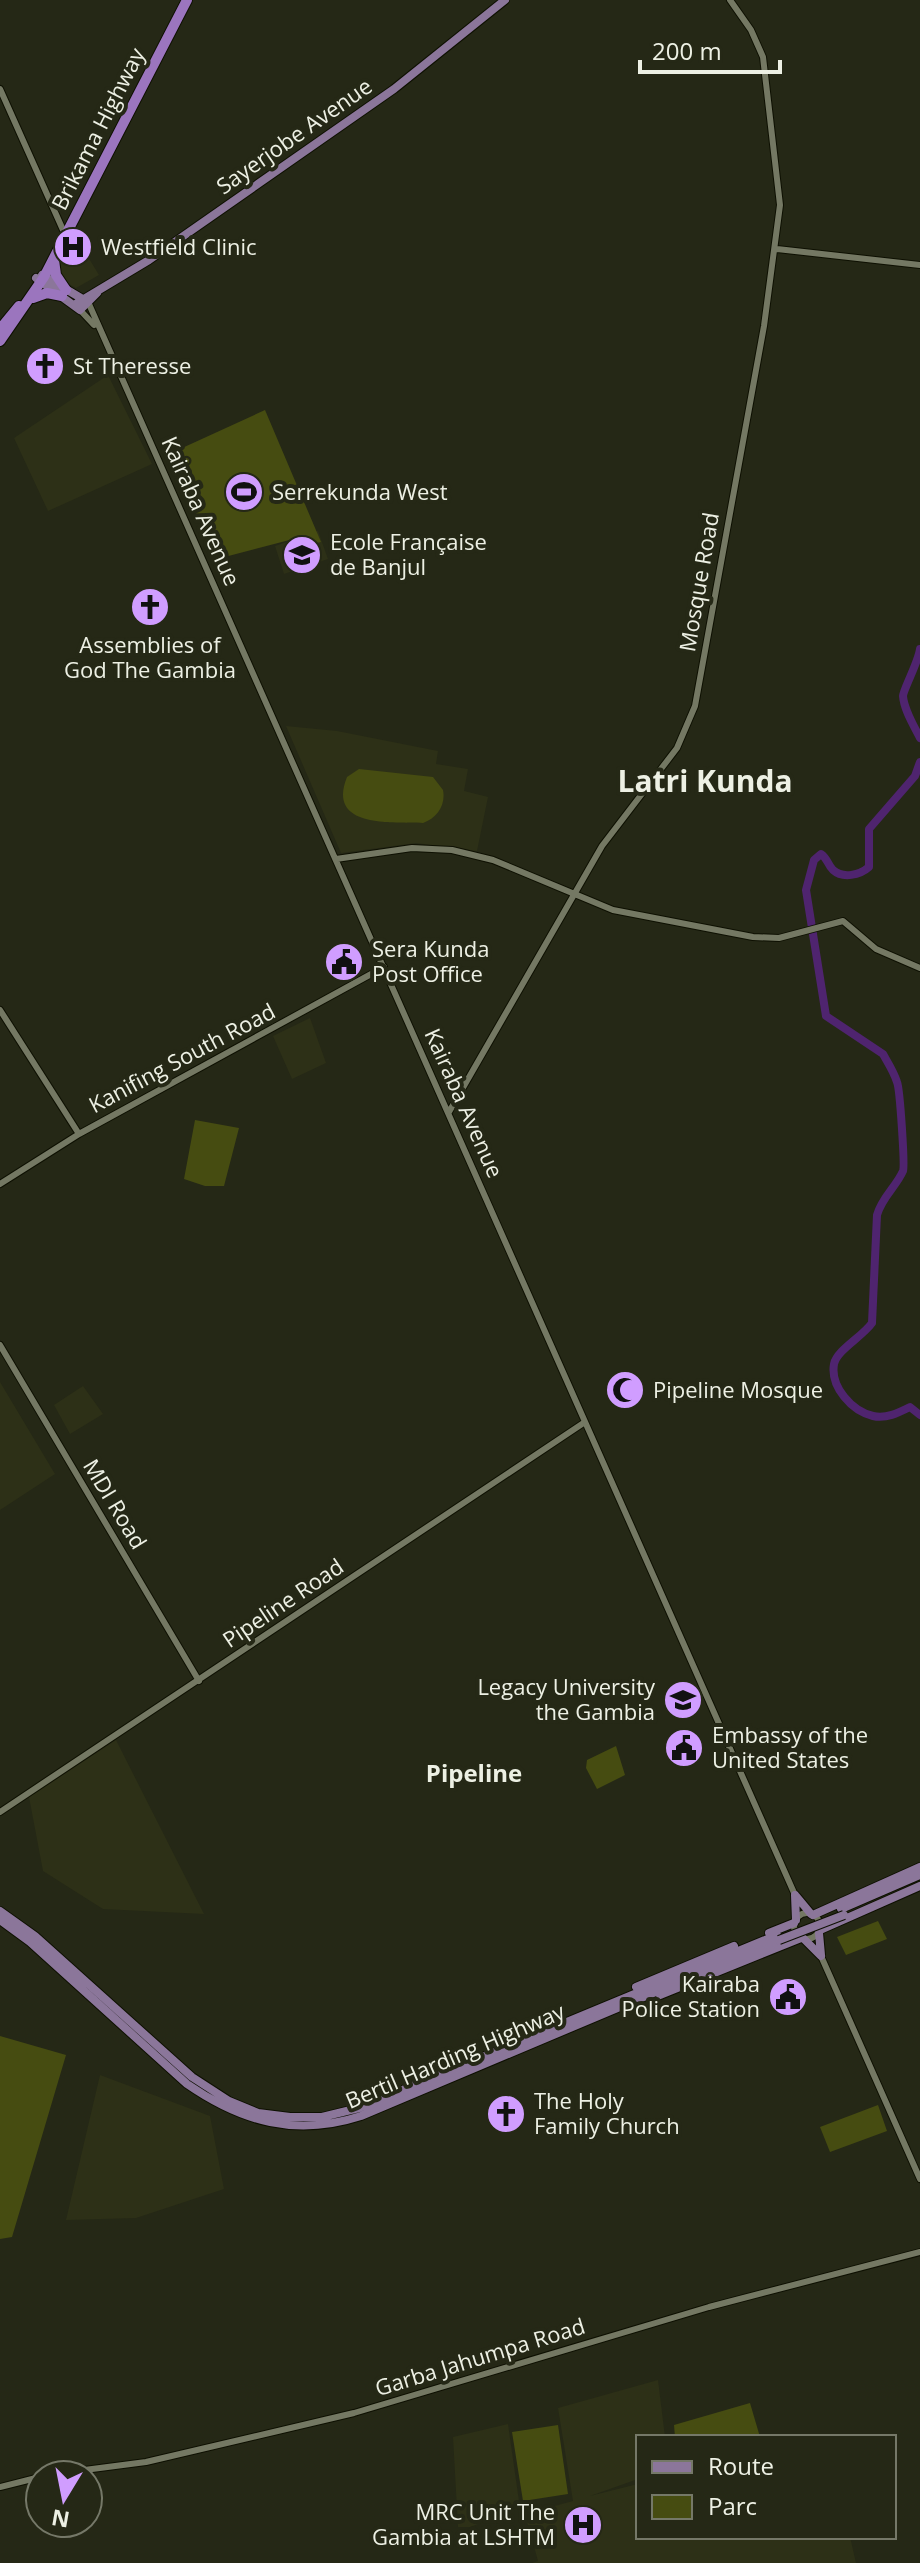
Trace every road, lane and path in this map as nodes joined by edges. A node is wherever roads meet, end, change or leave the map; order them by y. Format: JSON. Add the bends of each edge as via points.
{"nodes":[{"id":1,"x":184,"y":0,"type":"edge"},
{"id":2,"x":505,"y":0,"type":"edge"},
{"id":3,"x":730,"y":0,"type":"edge"},
{"id":4,"x":0,"y":89,"type":"edge"},
{"id":5,"x":63,"y":230,"type":"junction"},
{"id":6,"x":777,"y":249,"type":"junction"},
{"id":7,"x":54,"y":258,"type":"junction"},
{"id":8,"x":920,"y":265,"type":"edge"},
{"id":9,"x":40,"y":277,"type":"junction"},
{"id":10,"x":64,"y":293,"type":"junction"},
{"id":11,"x":31,"y":299,"type":"junction"},
{"id":12,"x":86,"y":302,"type":"junction"},
{"id":13,"x":77,"y":308,"type":"junction"},
{"id":14,"x":97,"y":328,"type":"junction"},
{"id":15,"x":0,"y":329,"type":"edge"},
{"id":16,"x":0,"y":341,"type":"edge"},
{"id":17,"x":336,"y":859,"type":"junction"},
{"id":18,"x":575,"y":892,"type":"junction"},
{"id":19,"x":384,"y":967,"type":"junction"},
{"id":20,"x":920,"y":968,"type":"edge"},
{"id":21,"x":0,"y":1010,"type":"edge"},
{"id":22,"x":448,"y":1113,"type":"junction"},
{"id":23,"x":79,"y":1134,"type":"junction"},
{"id":24,"x":0,"y":1184,"type":"edge"},
{"id":25,"x":0,"y":1345,"type":"edge"},
{"id":26,"x":585,"y":1422,"type":"junction"},
{"id":27,"x":199,"y":1681,"type":"junction"},
{"id":28,"x":0,"y":1812,"type":"edge"},
{"id":29,"x":920,"y":1867,"type":"edge"},
{"id":30,"x":920,"y":1881,"type":"edge"},
{"id":31,"x":795,"y":1895,"type":"junction"},
{"id":32,"x":0,"y":1911,"type":"edge"},
{"id":33,"x":812,"y":1914,"type":"junction"},
{"id":34,"x":0,"y":1920,"type":"edge"},
{"id":35,"x":795,"y":1922,"type":"junction"},
{"id":36,"x":819,"y":1931,"type":"junction"},
{"id":37,"x":802,"y":1938,"type":"junction"},
{"id":38,"x":821,"y":1956,"type":"junction"},
{"id":39,"x":616,"y":2004,"type":"junction"},
{"id":40,"x":920,"y":2179,"type":"edge"},
{"id":41,"x":920,"y":2252,"type":"edge"},
{"id":42,"x":104,"y":2467,"type":"edge"},
{"id":43,"x":24,"y":2481,"type":"edge"},
{"id":44,"x":0,"y":2487,"type":"edge"}],
"edges":[{"from":1,"to":5,"type":"highway","name":"Brikama Highway"},
{"from":1,"to":7,"type":"highway","name":"Brikama Highway"},
{"from":2,"to":12,"type":"main road","name":"Sayerjobe Avenue","via":[[394,89]]},
{"from":3,"to":6,"type":"street","name":"Mosque Road","via":[[763,57],[780,199]]},
{"from":4,"to":5,"type":"street"},
{"from":5,"to":9,"type":"highway","name":"Brikama Highway"},
{"from":6,"to":8,"type":"street"},
{"from":6,"to":18,"type":"street","name":"Mosque Road","via":[[691,721]]},
{"from":7,"to":9,"type":"highway","name":"Brikama Highway"},
{"from":7,"to":10,"type":"highway"},
{"from":9,"to":10,"type":"main road","name":"Kairaba Avenue"},
{"from":9,"to":11,"type":"highway"},
{"from":9,"to":15,"type":"highway"},
{"from":10,"to":11,"type":"highway"},
{"from":10,"to":12,"type":"main road","name":"Kairaba Avenue"},
{"from":10,"to":13,"type":"main road","name":"Kairaba Avenue"},
{"from":11,"to":16,"type":"highway"},
{"from":12,"to":13,"type":"main road","name":"Sayerjobe Avenue"},
{"from":12,"to":14,"type":"street","name":"Kairaba Avenue"},
{"from":13,"to":14,"type":"street","name":"Kairaba Avenue"},
{"from":14,"to":17,"type":"street","name":"Kairaba Avenue"},
{"from":17,"to":18,"type":"street","via":[[412,848],[452,850]]},
{"from":17,"to":19,"type":"street","name":"Kairaba Avenue"},
{"from":18,"to":20,"type":"street","via":[[613,910],[732,935],[770,939],[849,923],[876,949]]},
{"from":18,"to":22,"type":"street","name":"Mosque Road"},
{"from":19,"to":22,"type":"street","name":"Kairaba Avenue"},
{"from":19,"to":23,"type":"street","name":"Kanifing South Road"},
{"from":21,"to":23,"type":"street"},
{"from":22,"to":26,"type":"street","name":"Kairaba Avenue"},
{"from":23,"to":24,"type":"street","name":"Kanifing South Road"},
{"from":25,"to":27,"type":"street","name":"MDI Road"},
{"from":26,"to":27,"type":"street","name":"Pipeline Road"},
{"from":26,"to":31,"type":"street","name":"Kairaba Avenue"},
{"from":27,"to":28,"type":"street","name":"Pipeline Road"},
{"from":29,"to":33,"type":"main road"},
{"from":30,"to":36,"type":"main road"},
{"from":30,"to":39,"type":"main road","name":"Bertil Harding Highway"},
{"from":31,"to":33,"type":"main road"},
{"from":31,"to":35,"type":"main road"},
{"from":32,"to":39,"type":"main road","name":"Bertil Harding Highway","via":[[192,2077],[229,2101],[269,2116],[322,2117],[359,2108]]},
{"from":33,"to":35,"type":"street","via":[[802,1914]]},
{"from":33,"to":36,"type":"street"},
{"from":34,"to":39,"type":"main road","name":"Bertil Harding Highway","via":[[187,2084],[234,2112],[276,2125],[320,2127],[361,2116]]},
{"from":35,"to":37,"type":"street","via":[[795,1932]]},
{"from":35,"to":39,"type":"main road","via":[[662,1975],[624,1993]]},
{"from":36,"to":37,"type":"street"},
{"from":36,"to":38,"type":"main road"},
{"from":37,"to":38,"type":"main road"},
{"from":37,"to":39,"type":"main road","via":[[668,1992]]},
{"from":38,"to":40,"type":"street"},
{"from":41,"to":42,"type":"street","name":"Garba Jahumpa Road","via":[[709,2307],[354,2413]]},
{"from":43,"to":44,"type":"street"}]}
